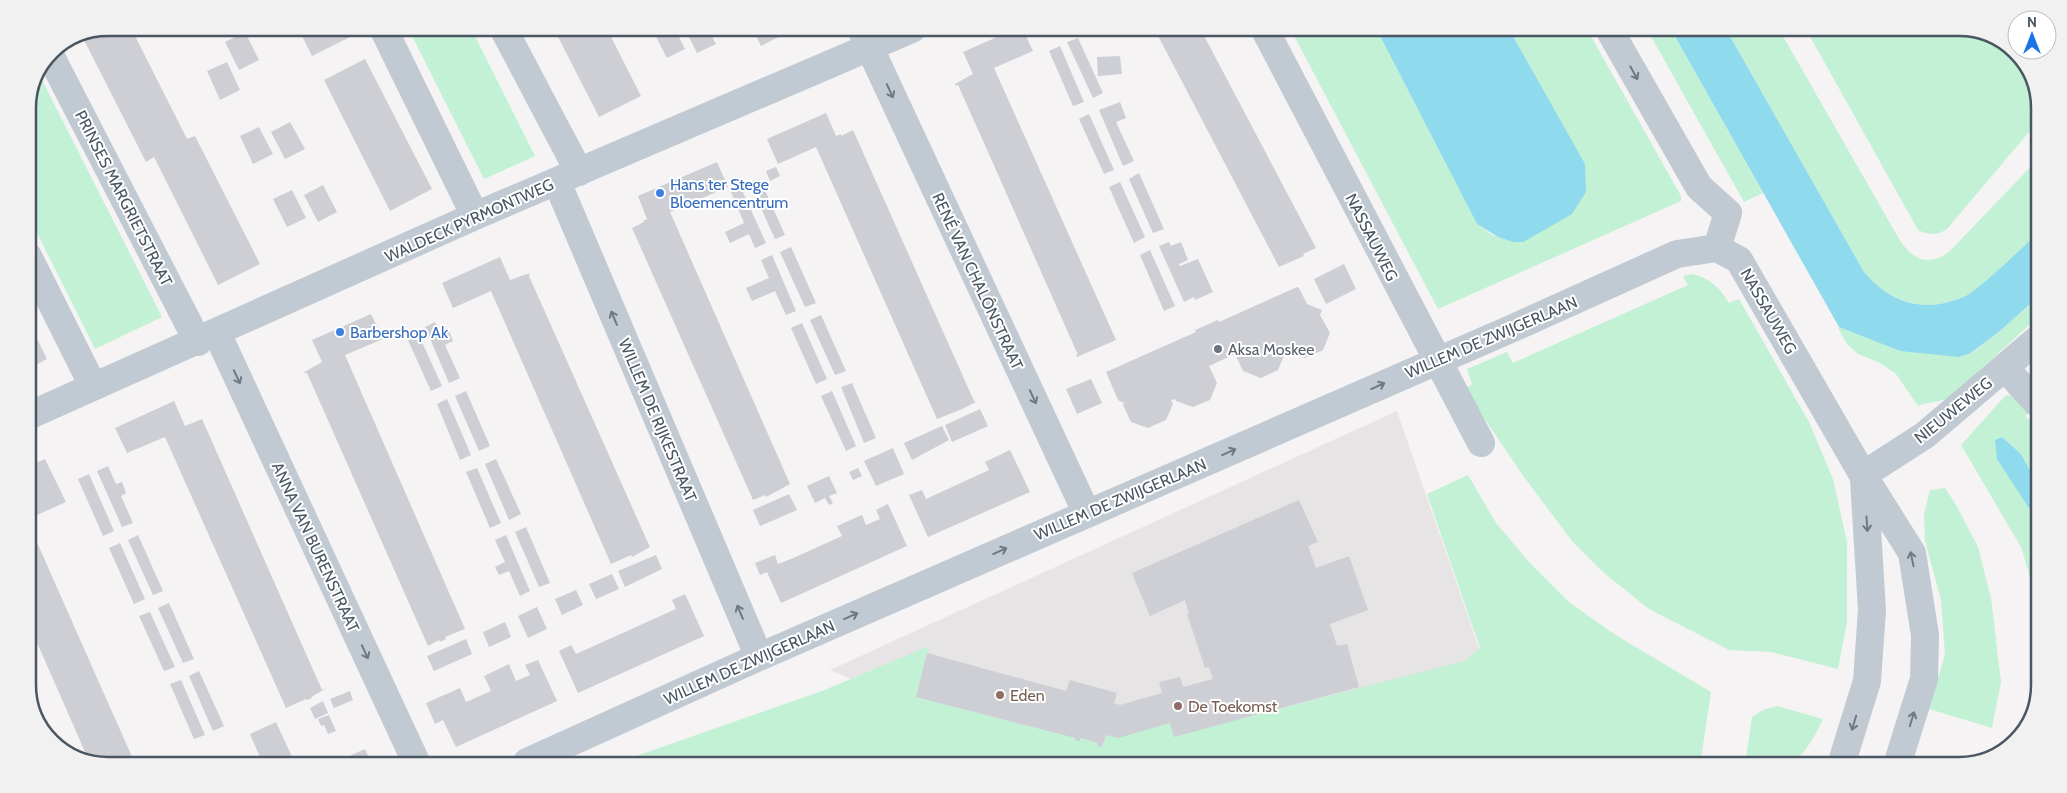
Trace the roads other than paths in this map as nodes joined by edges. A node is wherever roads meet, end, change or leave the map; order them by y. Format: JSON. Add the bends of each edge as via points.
{"nodes":[{"id":1,"x":387,"y":36,"type":"edge"},
{"id":2,"x":506,"y":36,"type":"edge"},
{"id":3,"x":1268,"y":36,"type":"edge"},
{"id":4,"x":1613,"y":36,"type":"edge"},
{"id":5,"x":865,"y":38,"type":"edge"},
{"id":6,"x":53,"y":61,"type":"edge"},
{"id":7,"x":568,"y":177,"type":"junction"},
{"id":8,"x":475,"y":216,"type":"junction"},
{"id":9,"x":1717,"y":248,"type":"junction"},
{"id":10,"x":36,"y":272,"type":"edge"},
{"id":11,"x":207,"y":337,"type":"junction"},
{"id":12,"x":2031,"y":345,"type":"edge"},
{"id":13,"x":1437,"y":360,"type":"junction"},
{"id":14,"x":2005,"y":368,"type":"junction"},
{"id":15,"x":93,"y":386,"type":"junction"},
{"id":16,"x":2031,"y":396,"type":"edge"},
{"id":17,"x":36,"y":412,"type":"edge"},
{"id":18,"x":1481,"y":443,"type":"dead end"},
{"id":19,"x":1863,"y":475,"type":"junction"},
{"id":20,"x":1087,"y":514,"type":"junction"},
{"id":21,"x":759,"y":657,"type":"junction"},
{"id":22,"x":414,"y":757,"type":"edge"},
{"id":23,"x":538,"y":757,"type":"edge"},
{"id":24,"x":1843,"y":757,"type":"edge"},
{"id":25,"x":1900,"y":757,"type":"edge"}],
"edges":[{"from":1,"to":8,"type":"street"},
{"from":2,"to":7,"type":"street","name":"WILLEM DE RIJKESTRAAT"},
{"from":3,"to":13,"type":"street","name":"NASSAUWEG"},
{"from":4,"to":9,"type":"street","one_way":true,"via":[[1699,187],[1728,212]]},
{"from":5,"to":7,"type":"street","name":"WALDECK PYRMONTWEG"},
{"from":5,"to":20,"type":"street","name":"RENÉ VAN CHALÔNSTRAAT","one_way":true},
{"from":6,"to":11,"type":"street","name":"PRINSES MARGRIETSTRAAT"},
{"from":7,"to":8,"type":"street","name":"WALDECK PYRMONTWEG"},
{"from":21,"to":7,"type":"street","name":"WILLEM DE RIJKESTRAAT","one_way":true},
{"from":8,"to":11,"type":"street","name":"WALDECK PYRMONTWEG"},
{"from":9,"to":13,"type":"street","name":"WILLEM DE ZWIJGERLAAN","via":[[1677,254]]},
{"from":9,"to":19,"type":"street","name":"NASSAUWEG","via":[[1739,260]]},
{"from":10,"to":15,"type":"street"},
{"from":11,"to":15,"type":"street","name":"WALDECK PYRMONTWEG"},
{"from":11,"to":22,"type":"street","name":"ANNA VAN BURENSTRAAT","one_way":true},
{"from":12,"to":14,"type":"street","name":"NIEUWEWEG"},
{"from":13,"to":18,"type":"street","name":"NASSAUWEG"},
{"from":20,"to":13,"type":"street","name":"WILLEM DE ZWIJGERLAAN","one_way":true},
{"from":14,"to":16,"type":"street"},
{"from":14,"to":19,"type":"street","name":"NIEUWEWEG","via":[[1925,435]]},
{"from":15,"to":17,"type":"street","name":"WALDECK PYRMONTWEG"},
{"from":19,"to":24,"type":"street","name":"NASSAUWEG","one_way":true,"via":[[1872,610],[1867,681]]},
{"from":25,"to":19,"type":"street","name":"NASSAUWEG","one_way":true,"via":[[1924,679],[1925,635],[1912,552]]},
{"from":21,"to":20,"type":"street","name":"WILLEM DE ZWIJGERLAAN","one_way":true},
{"from":21,"to":23,"type":"street","name":"WILLEM DE ZWIJGERLAAN"}]}
